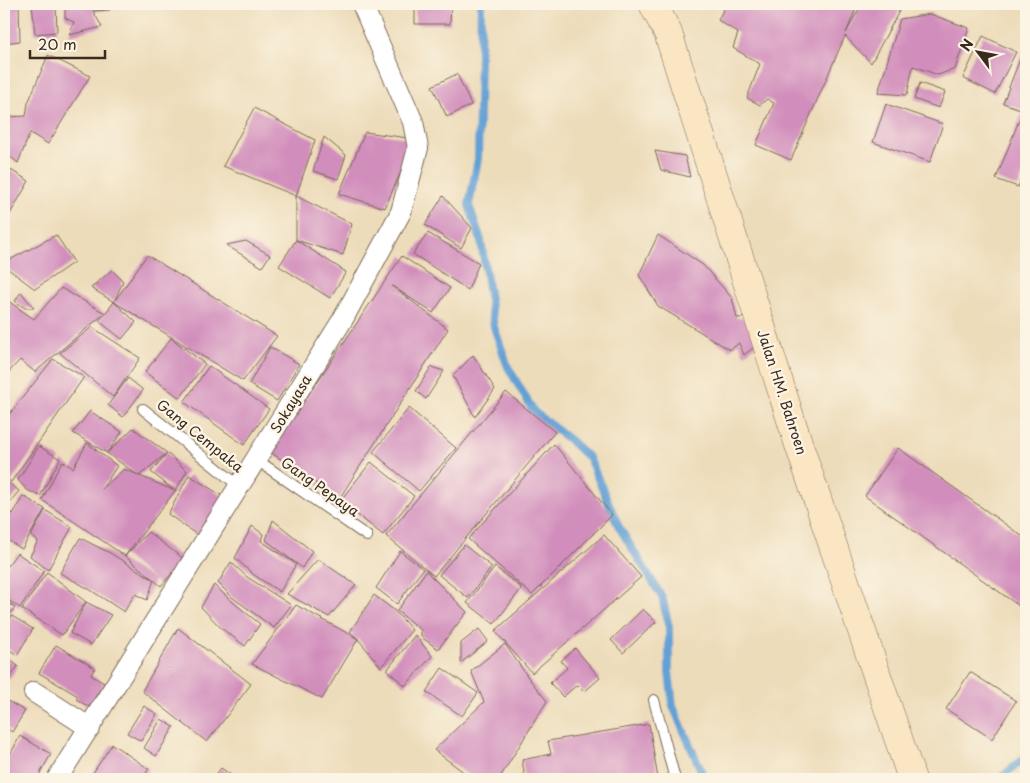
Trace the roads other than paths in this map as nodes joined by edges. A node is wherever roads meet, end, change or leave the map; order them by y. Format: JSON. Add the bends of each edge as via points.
{"nodes":[{"id":1,"x":362,"y":4,"type":"edge"},
{"id":2,"x":653,"y":4,"type":"edge"},
{"id":3,"x":143,"y":408,"type":"dead end"},
{"id":4,"x":257,"y":460,"type":"junction"},
{"id":5,"x":239,"y":486,"type":"junction"},
{"id":6,"x":367,"y":536,"type":"dead end"},
{"id":7,"x":34,"y":692,"type":"dead end"},
{"id":8,"x":654,"y":700,"type":"dead end"},
{"id":9,"x":90,"y":728,"type":"junction"},
{"id":10,"x":57,"y":779,"type":"edge"},
{"id":11,"x":675,"y":779,"type":"edge"},
{"id":12,"x":912,"y":779,"type":"edge"}],
"edges":[{"from":1,"to":4,"type":"street","name":"Sokayasa","via":[[413,122],[418,148],[401,212],[342,319]]},
{"from":2,"to":12,"type":"street","name":"Jalan HM. Bahroen","via":[[668,33],[798,442]]},
{"from":3,"to":5,"type":"lane","name":"Gang Cempaka"},
{"from":4,"to":5,"type":"street","name":"Sokayasa"},
{"from":4,"to":6,"type":"lane","name":"Gang Pepaya"},
{"from":5,"to":9,"type":"street","name":"Sokayasa"},
{"from":7,"to":9,"type":"street"},
{"from":8,"to":11,"type":"lane"},
{"from":9,"to":10,"type":"street","name":"Sokayasa"}]}
